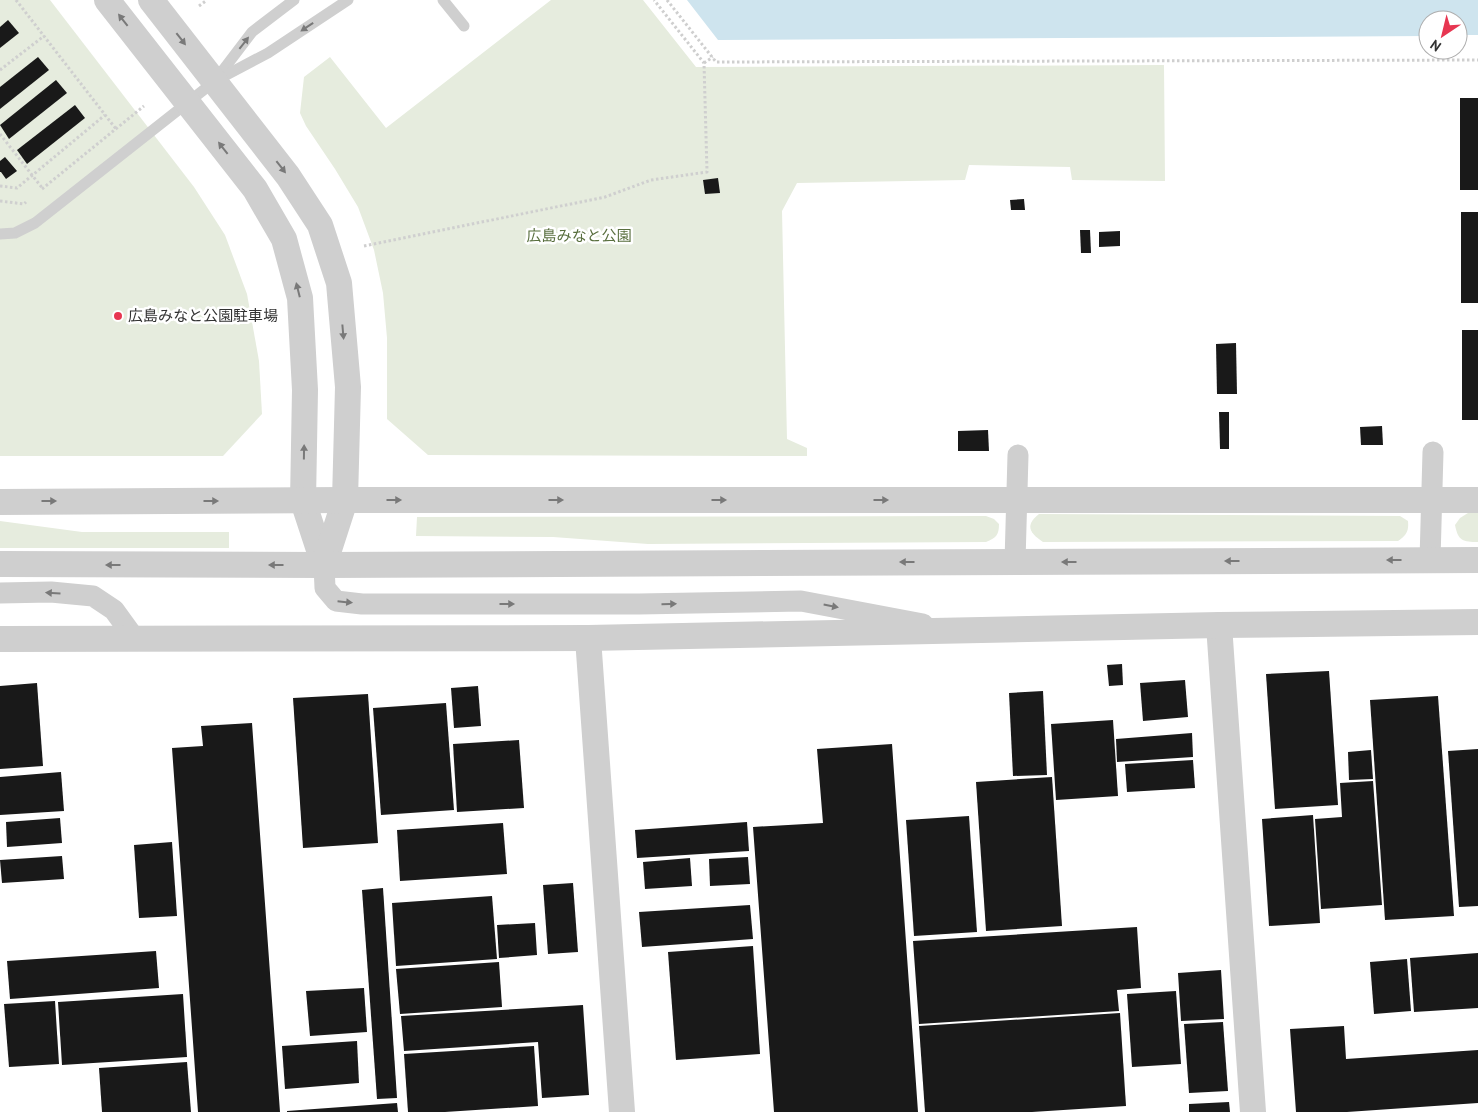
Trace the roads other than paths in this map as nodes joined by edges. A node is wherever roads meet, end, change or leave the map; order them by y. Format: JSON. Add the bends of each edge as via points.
{"nodes":[{"id":1,"x":107,"y":0,"type":"edge"},
{"id":2,"x":151,"y":0,"type":"edge"},
{"id":3,"x":294,"y":0,"type":"edge"},
{"id":4,"x":348,"y":0,"type":"edge"},
{"id":5,"x":443,"y":0,"type":"edge"},
{"id":6,"x":464,"y":26,"type":"dead end"},
{"id":7,"x":214,"y":81,"type":"junction"},
{"id":8,"x":187,"y":102,"type":"junction"},
{"id":9,"x":0,"y":234,"type":"edge"},
{"id":10,"x":1433,"y":452,"type":"dead end"},
{"id":11,"x":1018,"y":455,"type":"dead end"},
{"id":12,"x":303,"y":500,"type":"junction"},
{"id":13,"x":345,"y":500,"type":"junction"},
{"id":14,"x":1017,"y":500,"type":"junction"},
{"id":15,"x":1432,"y":500,"type":"junction"},
{"id":16,"x":1478,"y":500,"type":"edge"},
{"id":17,"x":0,"y":502,"type":"edge"},
{"id":18,"x":1430,"y":560,"type":"junction"},
{"id":19,"x":1478,"y":560,"type":"edge"},
{"id":20,"x":1015,"y":562,"type":"junction"},
{"id":21,"x":0,"y":564,"type":"edge"},
{"id":22,"x":324,"y":566,"type":"junction"},
{"id":23,"x":0,"y":592,"type":"edge"},
{"id":24,"x":1478,"y":622,"type":"edge"},
{"id":25,"x":1219,"y":625,"type":"junction"},
{"id":26,"x":957,"y":631,"type":"junction"},
{"id":27,"x":588,"y":638,"type":"junction"},
{"id":28,"x":0,"y":639,"type":"edge"},
{"id":29,"x":136,"y":639,"type":"junction"},
{"id":30,"x":622,"y":1112,"type":"edge"},
{"id":31,"x":1253,"y":1112,"type":"edge"}],
"edges":[{"from":8,"to":1,"type":"street","one_way":true},
{"from":2,"to":7,"type":"street","one_way":true},
{"from":7,"to":3,"type":"lane","one_way":true,"via":[[252,32]]},
{"from":4,"to":7,"type":"lane","one_way":true,"via":[[268,53]]},
{"from":5,"to":6,"type":"lane"},
{"from":7,"to":8,"type":"lane"},
{"from":7,"to":13,"type":"street","one_way":true,"via":[[288,176],[320,225],[339,283],[348,387]]},
{"from":8,"to":9,"type":"lane","via":[[35,223],[15,233]]},
{"from":12,"to":8,"type":"street","one_way":true,"via":[[305,390],[300,298],[284,240],[255,189]]},
{"from":10,"to":15,"type":"street"},
{"from":11,"to":14,"type":"street"},
{"from":12,"to":13,"type":"street"},
{"from":17,"to":12,"type":"street","one_way":true},
{"from":12,"to":22,"type":"street"},
{"from":13,"to":14,"type":"street","one_way":true},
{"from":13,"to":22,"type":"street"},
{"from":14,"to":15,"type":"street"},
{"from":14,"to":20,"type":"street"},
{"from":15,"to":16,"type":"street"},
{"from":15,"to":18,"type":"street"},
{"from":18,"to":19,"type":"street"},
{"from":18,"to":20,"type":"street","one_way":true},
{"from":20,"to":22,"type":"street","one_way":true},
{"from":22,"to":21,"type":"street","one_way":true},
{"from":22,"to":26,"type":"street","one_way":true,"via":[[324,588],[336,601],[362,604],[801,601]]},
{"from":29,"to":23,"type":"street","one_way":true,"via":[[114,610],[93,596]]},
{"from":24,"to":25,"type":"street"},
{"from":25,"to":26,"type":"street"},
{"from":25,"to":31,"type":"street"},
{"from":26,"to":27,"type":"street"},
{"from":27,"to":29,"type":"street"},
{"from":27,"to":30,"type":"street"},
{"from":28,"to":29,"type":"street"}]}
